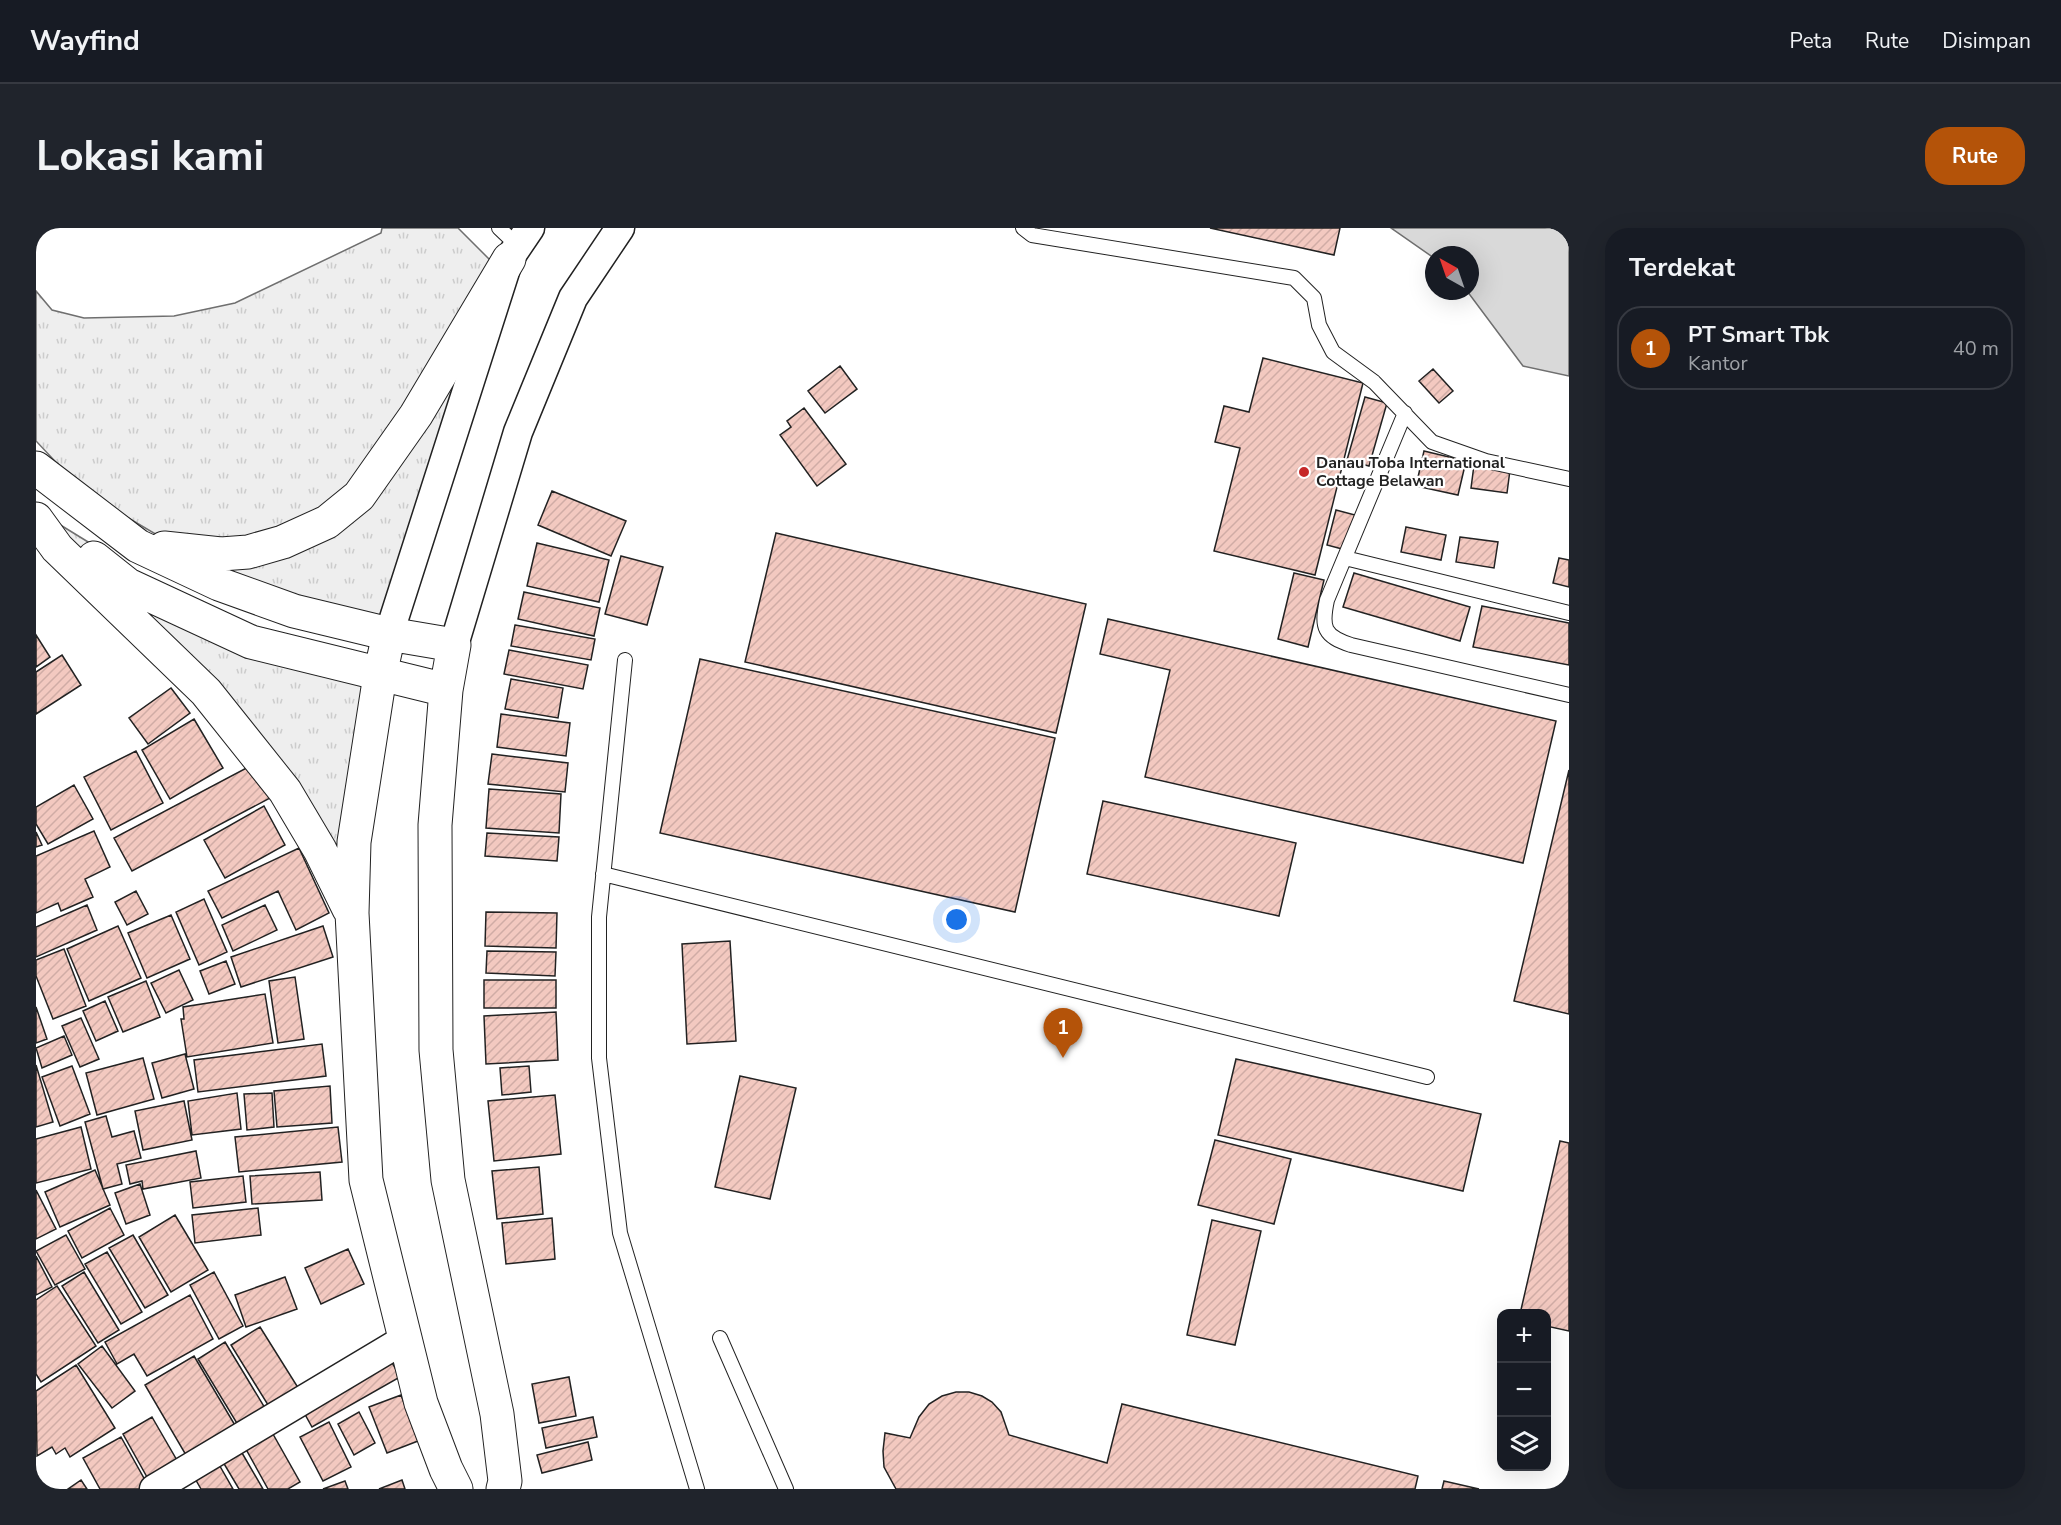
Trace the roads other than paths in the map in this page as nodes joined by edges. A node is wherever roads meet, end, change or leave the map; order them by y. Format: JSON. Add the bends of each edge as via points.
{"nodes":[{"id":1,"x":620,"y":228,"type":"edge"},
{"id":2,"x":1023,"y":228,"type":"edge"},
{"id":3,"x":514,"y":240,"type":"edge"},
{"id":4,"x":1404,"y":413,"type":"junction"},
{"id":5,"x":36,"y":468,"type":"edge"},
{"id":6,"x":1569,"y":479,"type":"edge"},
{"id":7,"x":36,"y":512,"type":"edge"},
{"id":8,"x":36,"y":519,"type":"edge"},
{"id":9,"x":138,"y":546,"type":"junction"},
{"id":10,"x":1345,"y":558,"type":"junction"},
{"id":11,"x":1569,"y":613,"type":"edge"},
{"id":12,"x":388,"y":634,"type":"junction"},
{"id":13,"x":454,"y":645,"type":"junction"},
{"id":14,"x":625,"y":660,"type":"dead end"},
{"id":15,"x":380,"y":675,"type":"junction"},
{"id":16,"x":446,"y":690,"type":"junction"},
{"id":17,"x":1569,"y":695,"type":"edge"},
{"id":18,"x":603,"y":874,"type":"junction"},
{"id":19,"x":352,"y":913,"type":"junction"},
{"id":20,"x":1426,"y":1077,"type":"dead end"},
{"id":21,"x":720,"y":1338,"type":"dead end"},
{"id":22,"x":405,"y":1339,"type":"junction"},
{"id":23,"x":154,"y":1489,"type":"edge"},
{"id":24,"x":456,"y":1489,"type":"edge"},
{"id":25,"x":504,"y":1489,"type":"edge"},
{"id":26,"x":697,"y":1489,"type":"edge"},
{"id":27,"x":786,"y":1489,"type":"edge"}],
"edges":[{"from":1,"to":13,"type":"street","via":[[573,298],[518,432]]},
{"from":2,"to":4,"type":"lane","via":[[1032,235],[1294,278],[1314,298],[1319,325],[1333,352],[1374,382]]},
{"from":3,"to":9,"type":"main road","via":[[416,415],[359,496],[327,522],[283,542],[248,552],[220,554]]},
{"from":3,"to":12,"type":"street"},
{"from":4,"to":6,"type":"lane","via":[[1432,442],[1486,461]]},
{"from":4,"to":10,"type":"lane"},
{"from":5,"to":9,"type":"main road"},
{"from":7,"to":15,"type":"main road","via":[[128,585],[251,642]]},
{"from":8,"to":19,"type":"main road","via":[[57,548],[206,692],[285,791]]},
{"from":9,"to":12,"type":"main road","via":[[219,584],[294,611]]},
{"from":10,"to":11,"type":"lane"},
{"from":10,"to":17,"type":"lane","via":[[1323,617],[1325,627],[1335,639]]},
{"from":12,"to":13,"type":"main road"},
{"from":12,"to":15,"type":"main road"},
{"from":13,"to":16,"type":"main road"},
{"from":14,"to":18,"type":"lane"},
{"from":15,"to":16,"type":"main road"},
{"from":15,"to":19,"type":"main road","via":[[354,842]]},
{"from":16,"to":25,"type":"main road","via":[[435,825],[436,1050],[448,1180],[497,1414]]},
{"from":18,"to":20,"type":"lane"},
{"from":18,"to":26,"type":"lane","via":[[599,917],[599,1058],[620,1233]]},
{"from":19,"to":22,"type":"main road","via":[[366,1180]]},
{"from":21,"to":27,"type":"lane"},
{"from":22,"to":23,"type":"street"},
{"from":22,"to":24,"type":"main road","via":[[421,1403]]}]}
